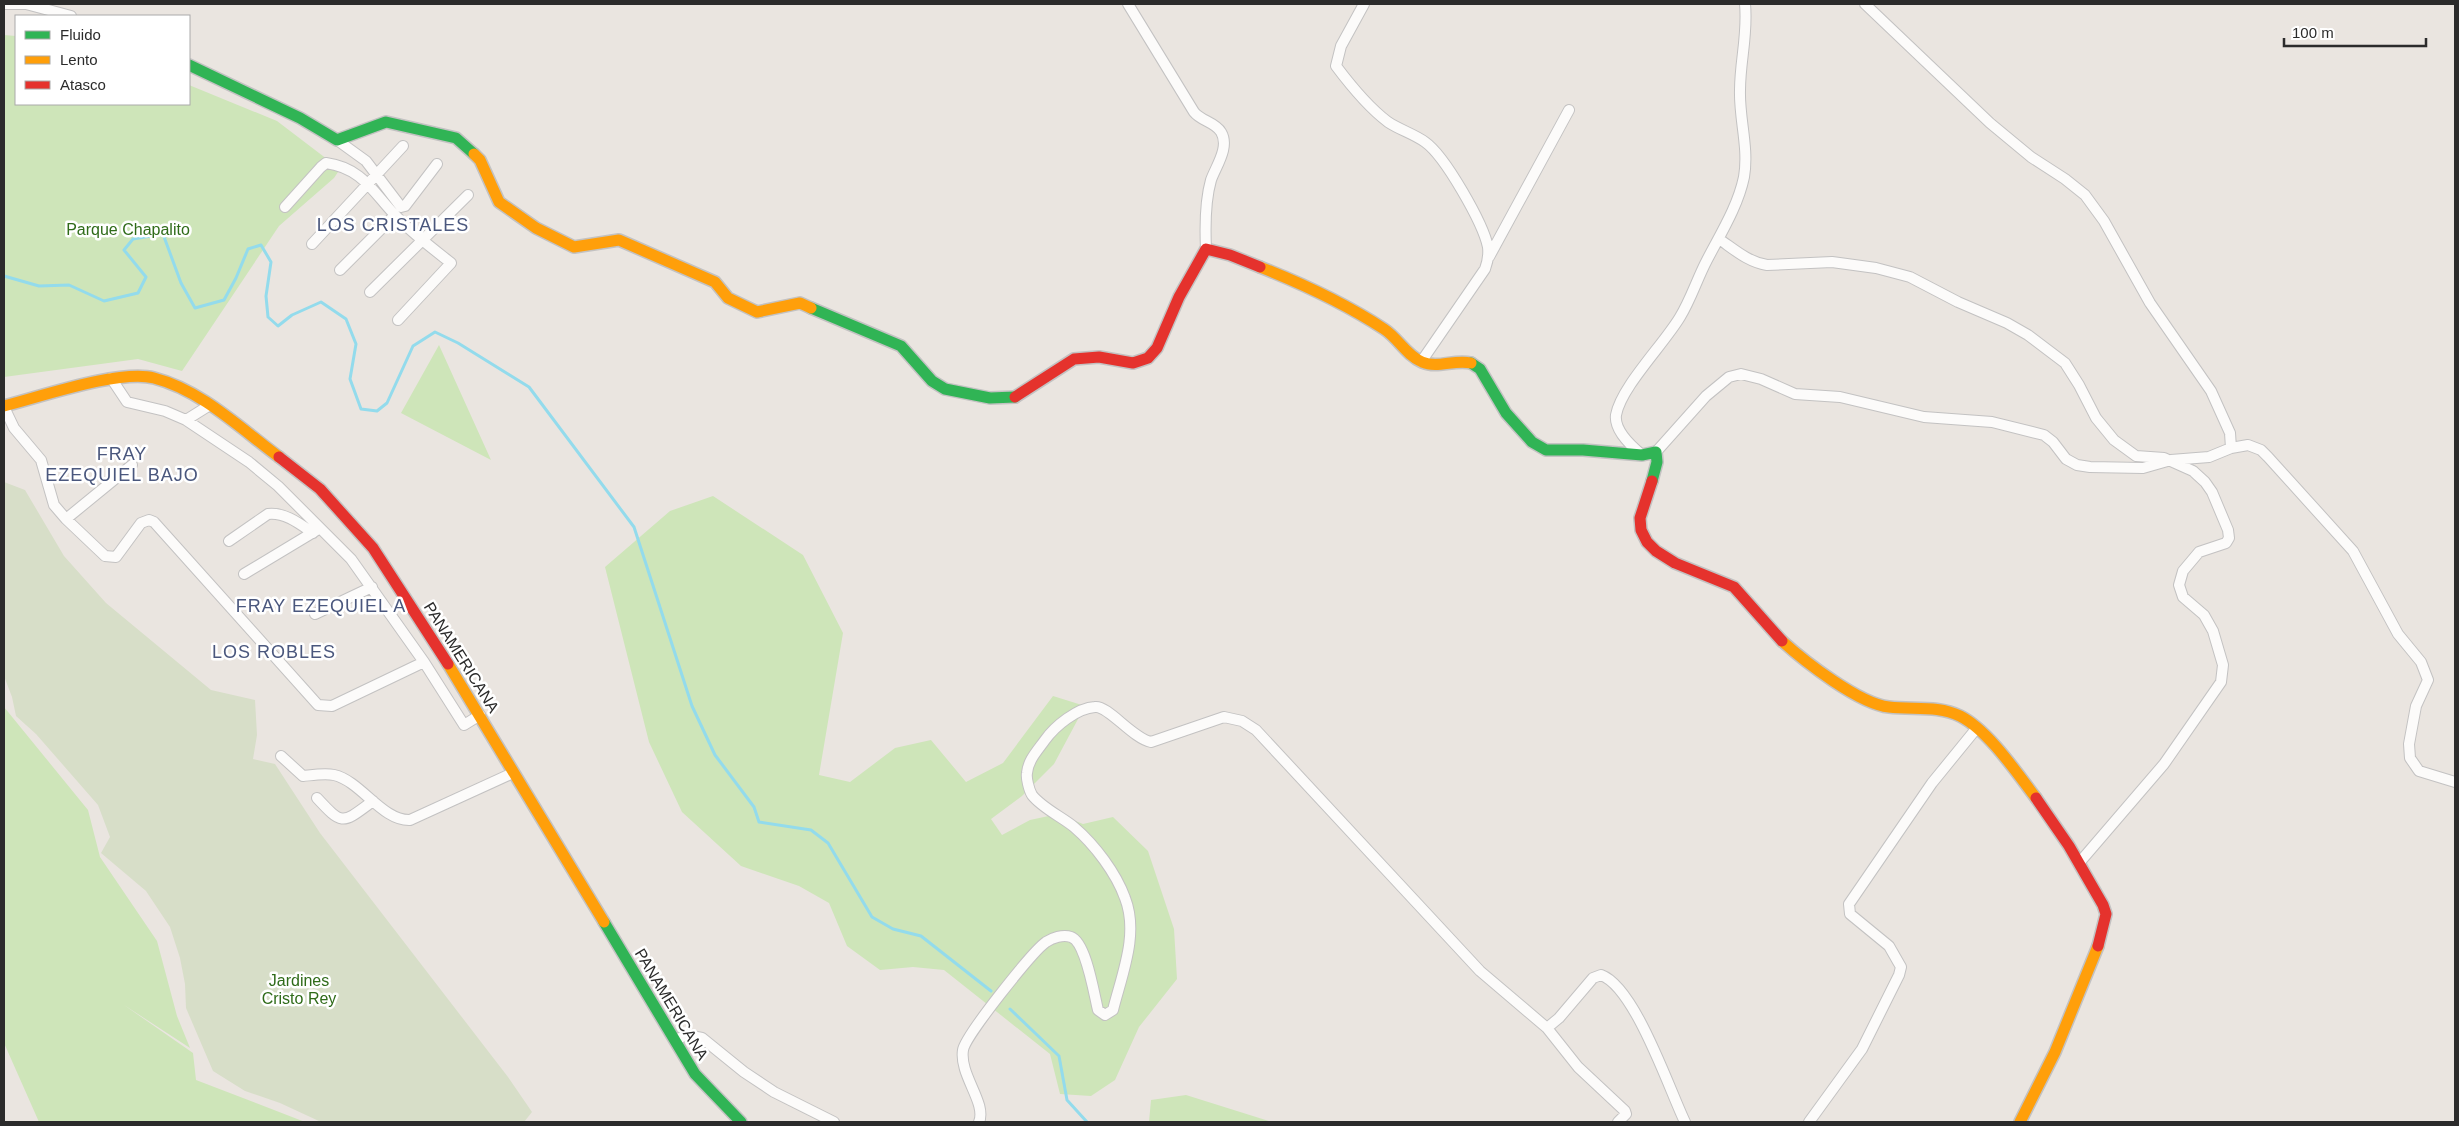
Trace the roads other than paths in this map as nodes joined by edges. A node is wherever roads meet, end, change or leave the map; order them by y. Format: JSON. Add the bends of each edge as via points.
{"nodes":[{"id":1,"x":4,"y":4,"type":"edge"},
{"id":2,"x":1128,"y":4,"type":"edge"},
{"id":3,"x":1364,"y":4,"type":"edge"},
{"id":4,"x":1745,"y":4,"type":"edge"},
{"id":5,"x":1865,"y":4,"type":"edge"},
{"id":6,"x":67,"y":15,"type":"edge"},
{"id":7,"x":190,"y":65,"type":"edge"},
{"id":8,"x":1569,"y":110,"type":"dead end"},
{"id":9,"x":337,"y":140,"type":"junction"},
{"id":10,"x":403,"y":146,"type":"dead end"},
{"id":11,"x":437,"y":164,"type":"dead end"},
{"id":12,"x":372,"y":179,"type":"junction"},
{"id":13,"x":468,"y":195,"type":"dead end"},
{"id":14,"x":285,"y":207,"type":"dead end"},
{"id":15,"x":395,"y":215,"type":"junction"},
{"id":16,"x":1719,"y":239,"type":"junction"},
{"id":17,"x":423,"y":240,"type":"junction"},
{"id":18,"x":312,"y":244,"type":"dead end"},
{"id":19,"x":1206,"y":249,"type":"junction"},
{"id":20,"x":1489,"y":257,"type":"junction"},
{"id":21,"x":340,"y":270,"type":"dead end"},
{"id":22,"x":370,"y":292,"type":"dead end"},
{"id":23,"x":398,"y":320,"type":"dead end"},
{"id":24,"x":1421,"y":362,"type":"junction"},
{"id":25,"x":112,"y":378,"type":"junction"},
{"id":26,"x":210,"y":404,"type":"junction"},
{"id":27,"x":4,"y":406,"type":"edge"},
{"id":28,"x":186,"y":420,"type":"junction"},
{"id":29,"x":2231,"y":448,"type":"junction"},
{"id":30,"x":1656,"y":452,"type":"junction"},
{"id":31,"x":1642,"y":454,"type":"junction"},
{"id":32,"x":2171,"y":460,"type":"junction"},
{"id":33,"x":132,"y":465,"type":"dead end"},
{"id":34,"x":66,"y":519,"type":"junction"},
{"id":35,"x":316,"y":531,"type":"junction"},
{"id":36,"x":229,"y":541,"type":"dead end"},
{"id":37,"x":244,"y":574,"type":"dead end"},
{"id":38,"x":372,"y":587,"type":"junction"},
{"id":39,"x":315,"y":614,"type":"dead end"},
{"id":40,"x":424,"y":662,"type":"junction"},
{"id":41,"x":480,"y":715,"type":"junction"},
{"id":42,"x":1976,"y":729,"type":"junction"},
{"id":43,"x":281,"y":756,"type":"dead end"},
{"id":44,"x":514,"y":773,"type":"junction"},
{"id":45,"x":2455,"y":782,"type":"edge"},
{"id":46,"x":317,"y":798,"type":"dead end"},
{"id":47,"x":373,"y":801,"type":"junction"},
{"id":48,"x":2080,"y":863,"type":"junction"},
{"id":49,"x":1547,"y":1028,"type":"junction"},
{"id":50,"x":675,"y":1040,"type":"junction"},
{"id":51,"x":741,"y":1122,"type":"edge"},
{"id":52,"x":834,"y":1122,"type":"edge"},
{"id":53,"x":979,"y":1122,"type":"edge"},
{"id":54,"x":1618,"y":1122,"type":"edge"},
{"id":55,"x":1685,"y":1122,"type":"edge"},
{"id":56,"x":1809,"y":1122,"type":"edge"},
{"id":57,"x":2020,"y":1122,"type":"edge"}],
"edges":[{"from":1,"to":6,"type":"street","via":[[26,4]]},
{"from":2,"to":19,"type":"street","via":[[1198,118],[1216,126],[1222,134],[1224,148],[1207,198]]},
{"from":3,"to":20,"type":"street","via":[[1341,46],[1336,66],[1352,88],[1387,121],[1426,142],[1435,152],[1460,188],[1482,231]]},
{"from":4,"to":16,"type":"street","via":[[1746,37],[1740,89],[1746,148],[1744,177]]},
{"from":5,"to":29,"type":"street","via":[[1990,122],[2031,157],[2085,195],[2150,303],[2211,391],[2228,425]]},
{"from":7,"to":9,"type":"street","via":[[300,118]]},
{"from":8,"to":20,"type":"street"},
{"from":9,"to":12,"type":"street","via":[[366,161]]},
{"from":9,"to":19,"type":"street","via":[[386,122],[456,138],[480,160],[499,202],[536,228],[574,247],[619,240],[715,282],[728,298],[757,312],[800,303],[901,346],[932,382],[944,389],[990,398],[1015,397],[1074,358],[1099,357],[1134,363],[1148,358],[1157,348],[1179,297]]},
{"from":10,"to":12,"type":"street"},
{"from":11,"to":12,"type":"street","via":[[403,207]]},
{"from":12,"to":14,"type":"street","via":[[326,163]]},
{"from":12,"to":15,"type":"street"},
{"from":12,"to":18,"type":"street"},
{"from":13,"to":17,"type":"street"},
{"from":15,"to":17,"type":"street"},
{"from":15,"to":21,"type":"street"},
{"from":16,"to":31,"type":"street","via":[[1679,318],[1638,375],[1618,410],[1618,428]]},
{"from":16,"to":32,"type":"street","via":[[1755,263],[1844,262],[1896,273],[2000,320],[2028,335],[2065,363],[2096,418],[2114,440],[2136,456]]},
{"from":17,"to":22,"type":"street"},
{"from":17,"to":23,"type":"street","via":[[451,263]]},
{"from":19,"to":24,"type":"street","via":[[1230,255],[1306,286],[1386,330]]},
{"from":20,"to":24,"type":"street","via":[[1486,269]]},
{"from":24,"to":31,"type":"street","via":[[1437,366],[1473,364],[1480,369],[1506,413],[1532,442],[1546,450]]},
{"from":25,"to":26,"type":"street","name":"PANAMERICANA","via":[[152,377],[184,389]]},
{"from":25,"to":27,"type":"street","name":"PANAMERICANA"},
{"from":25,"to":28,"type":"street","via":[[127,402]]},
{"from":26,"to":28,"type":"street"},
{"from":26,"to":41,"type":"street","name":"PANAMERICANA","via":[[320,489],[373,548]]},
{"from":27,"to":34,"type":"street","via":[[14,428],[41,460],[54,505]]},
{"from":28,"to":35,"type":"street","via":[[249,462],[278,486]]},
{"from":29,"to":32,"type":"street","via":[[2209,457]]},
{"from":29,"to":45,"type":"street","via":[[2248,445],[2261,450],[2353,551],[2398,634],[2421,662],[2426,674],[2427,686],[2416,706],[2411,734],[2409,751],[2413,765],[2424,774]]},
{"from":30,"to":31,"type":"street"},
{"from":30,"to":32,"type":"street","via":[[1706,396],[1729,377],[1741,374],[1795,394],[1840,397],[1924,417],[1992,422],[2044,435],[2066,459],[2077,465],[2134,468]]},
{"from":30,"to":42,"type":"street","via":[[1658,462],[1644,497],[1641,519],[1644,536],[1652,547],[1686,568],[1733,586],[1786,646],[1868,701],[1886,707],[1957,714]]},
{"from":32,"to":48,"type":"street","via":[[2193,471],[2205,482],[2228,530],[2226,542],[2194,556],[2183,571],[2179,585],[2183,597],[2204,615],[2214,631],[2223,676],[2164,764]]},
{"from":33,"to":34,"type":"street"},
{"from":34,"to":40,"type":"street","via":[[110,558],[116,557],[141,523],[154,522],[318,705],[332,706]]},
{"from":35,"to":36,"type":"street","via":[[283,515],[268,514]]},
{"from":35,"to":37,"type":"street"},
{"from":35,"to":38,"type":"street","via":[[351,559]]},
{"from":38,"to":39,"type":"street"},
{"from":38,"to":40,"type":"street"},
{"from":40,"to":41,"type":"street","via":[[464,726]]},
{"from":41,"to":44,"type":"street","name":"PANAMERICANA"},
{"from":42,"to":48,"type":"street","via":[[2022,779]]},
{"from":42,"to":56,"type":"street","via":[[1932,782],[1849,904],[1850,914],[1889,946],[1901,967],[1862,1049]]},
{"from":43,"to":47,"type":"street","via":[[299,774],[334,775]]},
{"from":44,"to":47,"type":"street","via":[[410,820],[398,819]]},
{"from":44,"to":50,"type":"street","name":"PANAMERICANA"},
{"from":46,"to":47,"type":"street","via":[[341,820],[353,816]]},
{"from":48,"to":57,"type":"street","via":[[2104,906],[2105,927],[2035,1100]]},
{"from":49,"to":53,"type":"street","via":[[1480,971],[1256,730],[1242,721],[1224,717],[1152,742],[1142,740],[1104,708],[1095,706],[1075,714],[1050,732],[1029,763],[1026,774],[1032,794],[1076,829],[1104,861],[1125,898],[1131,937],[1114,1010],[1105,1015],[1098,1010],[1083,951],[1077,941],[1065,936],[1043,944],[1006,986],[963,1048],[963,1064],[979,1107]]},
{"from":49,"to":54,"type":"street","via":[[1578,1067],[1625,1111]]},
{"from":49,"to":55,"type":"street","via":[[1593,978],[1601,975],[1608,979],[1636,1015]]},
{"from":50,"to":51,"type":"street","name":"PANAMERICANA","via":[[700,1080]]},
{"from":50,"to":52,"type":"street","via":[[687,1035],[702,1038],[774,1092]]}]}
